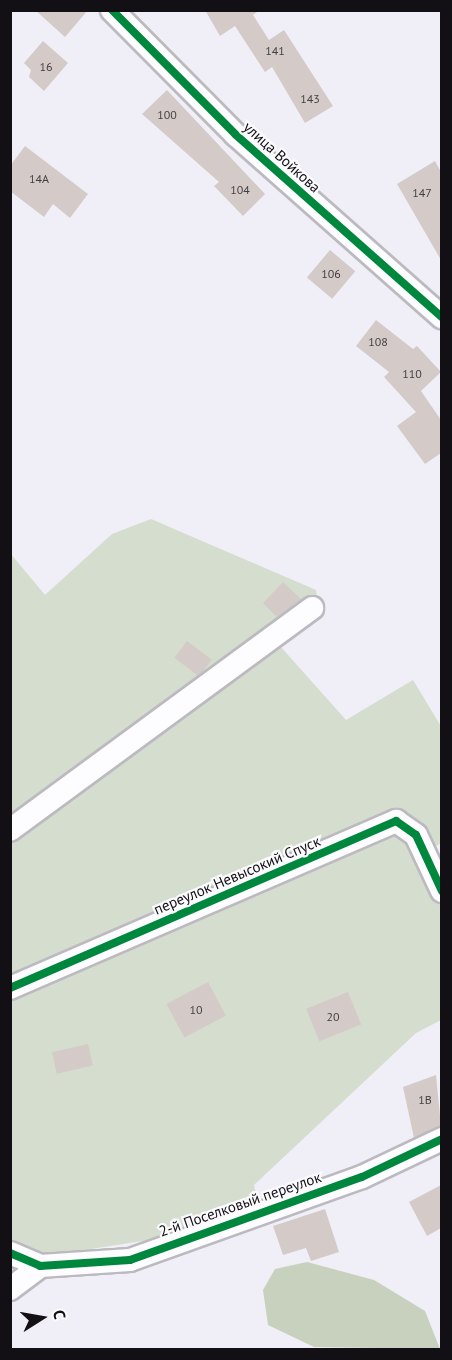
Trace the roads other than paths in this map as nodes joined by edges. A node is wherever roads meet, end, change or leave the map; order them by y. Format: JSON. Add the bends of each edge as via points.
{"nodes":[{"id":1,"x":112,"y":10,"type":"edge"},
{"id":2,"x":441,"y":317,"type":"edge"},
{"id":3,"x":312,"y":608,"type":"dead end"},
{"id":4,"x":10,"y":830,"type":"edge"},
{"id":5,"x":441,"y":891,"type":"edge"},
{"id":6,"x":10,"y":988,"type":"edge"},
{"id":7,"x":441,"y":1139,"type":"edge"},
{"id":8,"x":10,"y":1253,"type":"edge"},
{"id":9,"x":40,"y":1266,"type":"junction"},
{"id":10,"x":10,"y":1288,"type":"edge"}],
"edges":[{"from":1,"to":2,"type":"street","name":"улица Войкова","via":[[236,135]]},
{"from":3,"to":4,"type":"street"},
{"from":5,"to":6,"type":"street","name":"переулок Невысокий Спуск","via":[[416,835],[396,821]]},
{"from":7,"to":9,"type":"street","name":"2-й Поселковый переулок","via":[[362,1177],[130,1260]]},
{"from":8,"to":9,"type":"street"},
{"from":9,"to":10,"type":"street"}]}
